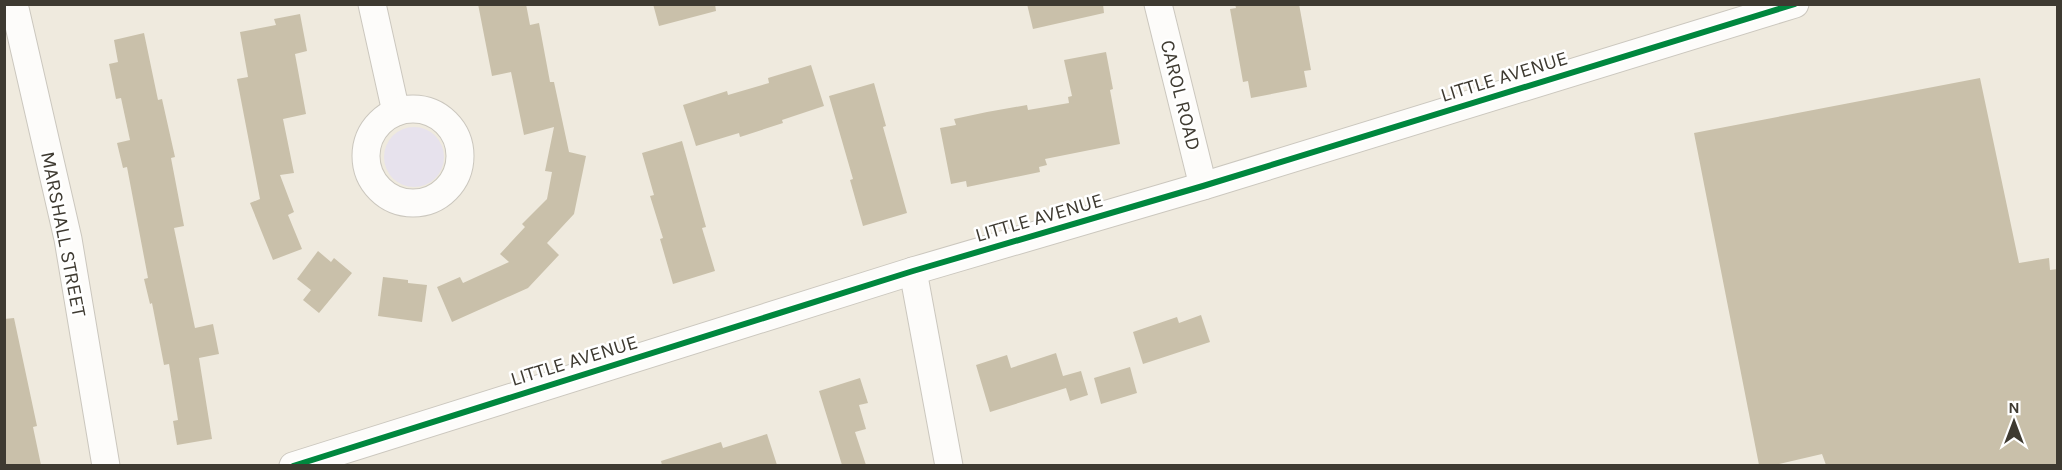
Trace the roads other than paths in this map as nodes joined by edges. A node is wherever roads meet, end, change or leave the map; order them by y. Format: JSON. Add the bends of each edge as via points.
{"nodes":[{"id":1,"x":372,"y":4,"type":"edge"},
{"id":2,"x":1158,"y":4,"type":"edge"},
{"id":3,"x":1795,"y":4,"type":"edge"},
{"id":4,"x":21,"y":6,"type":"edge"},
{"id":5,"x":396,"y":112,"type":"dead end"},
{"id":6,"x":1203,"y":186,"type":"junction"},
{"id":7,"x":912,"y":271,"type":"junction"},
{"id":8,"x":106,"y":465,"type":"edge"},
{"id":9,"x":293,"y":465,"type":"edge"},
{"id":10,"x":949,"y":465,"type":"edge"}],
"edges":[{"from":1,"to":5,"type":"street"},
{"from":2,"to":6,"type":"street","name":"CAROL ROAD"},
{"from":3,"to":6,"type":"street","name":"LITTLE AVENUE"},
{"from":4,"to":8,"type":"street","name":"MARSHALL STREET","via":[[68,239]]},
{"from":6,"to":7,"type":"street","name":"LITTLE AVENUE"},
{"from":7,"to":9,"type":"street","name":"LITTLE AVENUE"},
{"from":7,"to":10,"type":"street"}]}
